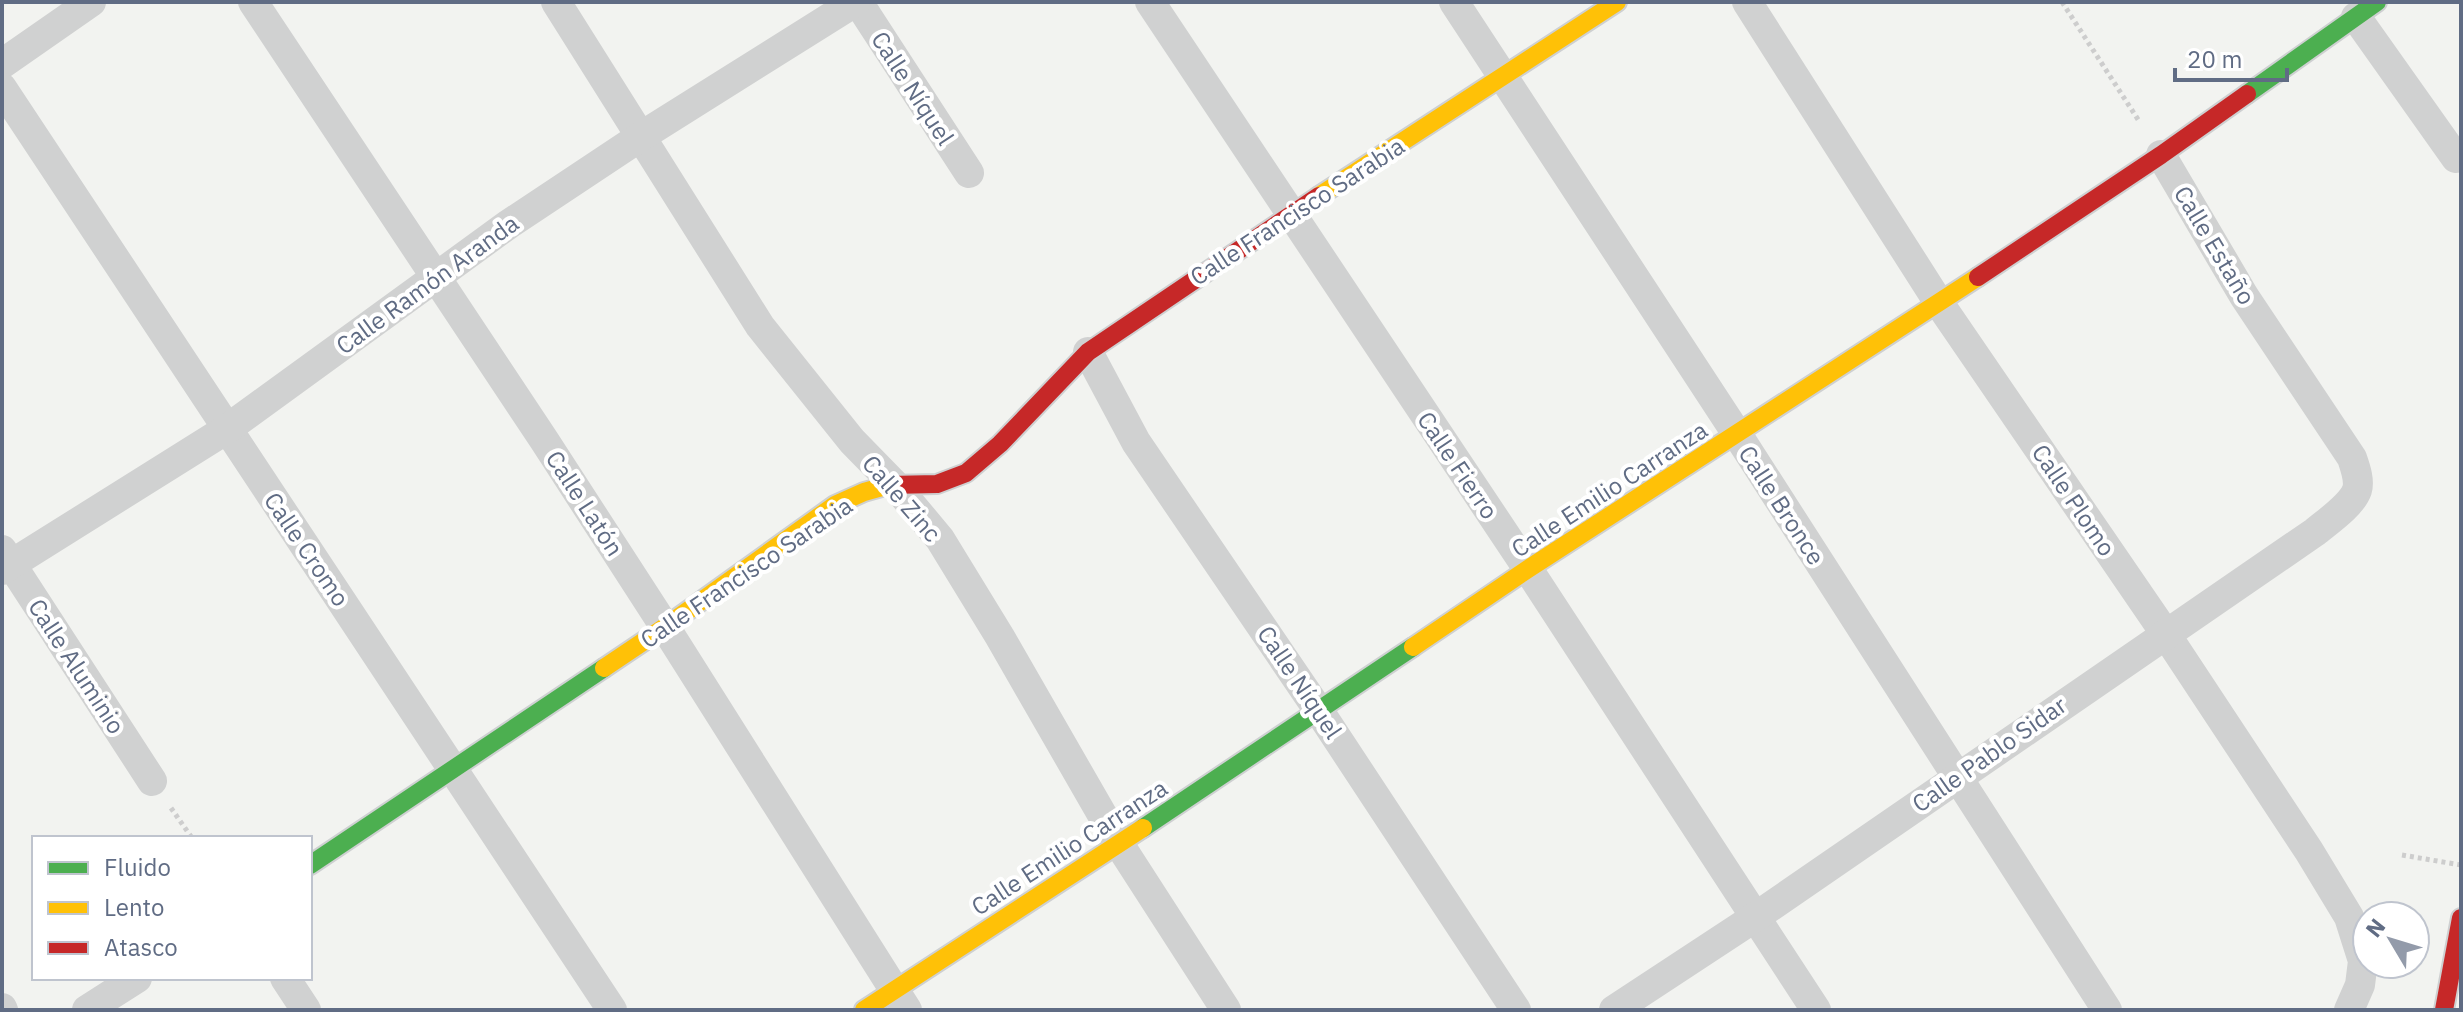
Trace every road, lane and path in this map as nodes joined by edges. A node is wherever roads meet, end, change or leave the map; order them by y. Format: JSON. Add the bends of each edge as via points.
{"nodes":[{"id":1,"x":91,"y":2,"type":"edge"},
{"id":2,"x":253,"y":2,"type":"edge"},
{"id":3,"x":556,"y":2,"type":"edge"},
{"id":4,"x":856,"y":2,"type":"edge"},
{"id":5,"x":1150,"y":2,"type":"edge"},
{"id":6,"x":1454,"y":2,"type":"edge"},
{"id":7,"x":1617,"y":2,"type":"edge"},
{"id":8,"x":1747,"y":2,"type":"edge"},
{"id":9,"x":2062,"y":2,"type":"edge"},
{"id":10,"x":2367,"y":10,"type":"edge"},
{"id":11,"x":2,"y":64,"type":"edge"},
{"id":12,"x":1502,"y":76,"type":"junction"},
{"id":13,"x":2,"y":88,"type":"edge"},
{"id":14,"x":640,"y":137,"type":"junction"},
{"id":15,"x":2161,"y":155,"type":"junction"},
{"id":16,"x":2456,"y":158,"type":"dead end"},
{"id":17,"x":969,"y":173,"type":"dead end"},
{"id":18,"x":1291,"y":215,"type":"junction"},
{"id":19,"x":436,"y":278,"type":"junction"},
{"id":20,"x":1939,"y":303,"type":"junction"},
{"id":21,"x":1088,"y":352,"type":"junction"},
{"id":22,"x":227,"y":429,"type":"junction"},
{"id":23,"x":1737,"y":434,"type":"junction"},
{"id":24,"x":894,"y":484,"type":"junction"},
{"id":25,"x":2357,"y":491,"type":"joint"},
{"id":26,"x":5,"y":562,"type":"edge"},
{"id":27,"x":1528,"y":569,"type":"junction"},
{"id":28,"x":665,"y":627,"type":"junction"},
{"id":29,"x":2165,"y":633,"type":"junction"},
{"id":30,"x":1319,"y":711,"type":"junction"},
{"id":31,"x":454,"y":770,"type":"junction"},
{"id":32,"x":1956,"y":777,"type":"junction"},
{"id":33,"x":152,"y":781,"type":"dead end"},
{"id":34,"x":1119,"y":844,"type":"junction"},
{"id":35,"x":2402,"y":855,"type":"dead end"},
{"id":36,"x":312,"y":864,"type":"edge"},
{"id":37,"x":2461,"y":865,"type":"edge"},
{"id":38,"x":1754,"y":918,"type":"junction"},
{"id":39,"x":2461,"y":918,"type":"edge"},
{"id":40,"x":134,"y":980,"type":"edge"},
{"id":41,"x":286,"y":980,"type":"edge"},
{"id":42,"x":901,"y":1000,"type":"edge"},
{"id":43,"x":2350,"y":1009,"type":"edge"},
{"id":44,"x":87,"y":1010,"type":"edge"},
{"id":45,"x":306,"y":1010,"type":"edge"},
{"id":46,"x":612,"y":1010,"type":"edge"},
{"id":47,"x":864,"y":1010,"type":"edge"},
{"id":48,"x":1226,"y":1010,"type":"edge"},
{"id":49,"x":1516,"y":1010,"type":"edge"},
{"id":50,"x":1614,"y":1010,"type":"edge"},
{"id":51,"x":1816,"y":1010,"type":"edge"},
{"id":52,"x":2107,"y":1010,"type":"edge"},
{"id":53,"x":2444,"y":1010,"type":"edge"}],
"edges":[{"from":1,"to":11,"type":"street"},
{"from":2,"to":19,"type":"street","name":"Calle Latón"},
{"from":3,"to":14,"type":"street","name":"Calle Zinc"},
{"from":4,"to":14,"type":"street","name":"Calle Ramón Aranda"},
{"from":4,"to":17,"type":"street","name":"Calle Níquel"},
{"from":5,"to":18,"type":"street","name":"Calle Fierro"},
{"from":6,"to":12,"type":"street","name":"Calle Bronce"},
{"from":7,"to":12,"type":"street","name":"Calle Francisco Sarabia"},
{"from":8,"to":20,"type":"street","name":"Calle Plomo"},
{"from":9,"to":15,"type":"path"},
{"from":10,"to":15,"type":"street","name":"Calle Emilio Carranza"},
{"from":10,"to":16,"type":"street"},
{"from":12,"to":18,"type":"street","name":"Calle Francisco Sarabia"},
{"from":12,"to":23,"type":"street","name":"Calle Bronce"},
{"from":13,"to":22,"type":"street","name":"Calle Cromo"},
{"from":14,"to":19,"type":"street","name":"Calle Ramón Aranda"},
{"from":14,"to":24,"type":"street","name":"Calle Zinc","via":[[760,326],[807,388]]},
{"from":15,"to":20,"type":"street","name":"Calle Emilio Carranza"},
{"from":15,"to":25,"type":"street","name":"Calle Estaño","via":[[2244,296],[2352,458]]},
{"from":18,"to":21,"type":"street","name":"Calle Francisco Sarabia"},
{"from":18,"to":27,"type":"street","name":"Calle Fierro"},
{"from":19,"to":22,"type":"street","name":"Calle Ramón Aranda"},
{"from":19,"to":28,"type":"street","name":"Calle Latón"},
{"from":20,"to":23,"type":"street","name":"Calle Emilio Carranza"},
{"from":20,"to":29,"type":"street","name":"Calle Plomo"},
{"from":21,"to":24,"type":"street","name":"Calle Francisco Sarabia","via":[[966,473],[937,484]]},
{"from":21,"to":30,"type":"street","name":"Calle Níquel","via":[[1136,442]]},
{"from":22,"to":26,"type":"street","name":"Calle Ramón Aranda"},
{"from":22,"to":31,"type":"street","name":"Calle Cromo"},
{"from":23,"to":27,"type":"street","name":"Calle Emilio Carranza"},
{"from":23,"to":32,"type":"street","name":"Calle Bronce"},
{"from":24,"to":28,"type":"street","name":"Calle Francisco Sarabia","via":[[835,505]]},
{"from":24,"to":34,"type":"street","name":"Calle Zinc","via":[[940,539]]},
{"from":25,"to":29,"type":"street","name":"Calle Pablo Sidar","via":[[2315,532]]},
{"from":26,"to":33,"type":"street","name":"Calle Aluminio"},
{"from":27,"to":30,"type":"street","name":"Calle Emilio Carranza"},
{"from":27,"to":38,"type":"street","name":"Calle Fierro"},
{"from":28,"to":31,"type":"street","name":"Calle Francisco Sarabia"},
{"from":28,"to":42,"type":"street","name":"Calle Latón"},
{"from":29,"to":32,"type":"street","name":"Calle Pablo Sidar"},
{"from":29,"to":43,"type":"street","name":"Calle Plomo","via":[[2349,917],[2363,961]]},
{"from":30,"to":34,"type":"street","name":"Calle Emilio Carranza"},
{"from":30,"to":49,"type":"street","name":"Calle Níquel"},
{"from":31,"to":36,"type":"street","name":"Calle Francisco Sarabia"},
{"from":31,"to":46,"type":"street","name":"Calle Cromo"},
{"from":32,"to":38,"type":"street","name":"Calle Pablo Sidar"},
{"from":32,"to":52,"type":"street","name":"Calle Bronce"},
{"from":34,"to":42,"type":"street","name":"Calle Emilio Carranza"},
{"from":34,"to":48,"type":"street","name":"Calle Zinc"},
{"from":35,"to":37,"type":"path"},
{"from":38,"to":50,"type":"street","name":"Calle Pablo Sidar"},
{"from":38,"to":51,"type":"street","name":"Calle Fierro"},
{"from":39,"to":53,"type":"street"},
{"from":40,"to":44,"type":"street"},
{"from":41,"to":45,"type":"street"},
{"from":42,"to":47,"type":"street","name":"Calle Emilio Carranza"}]}
